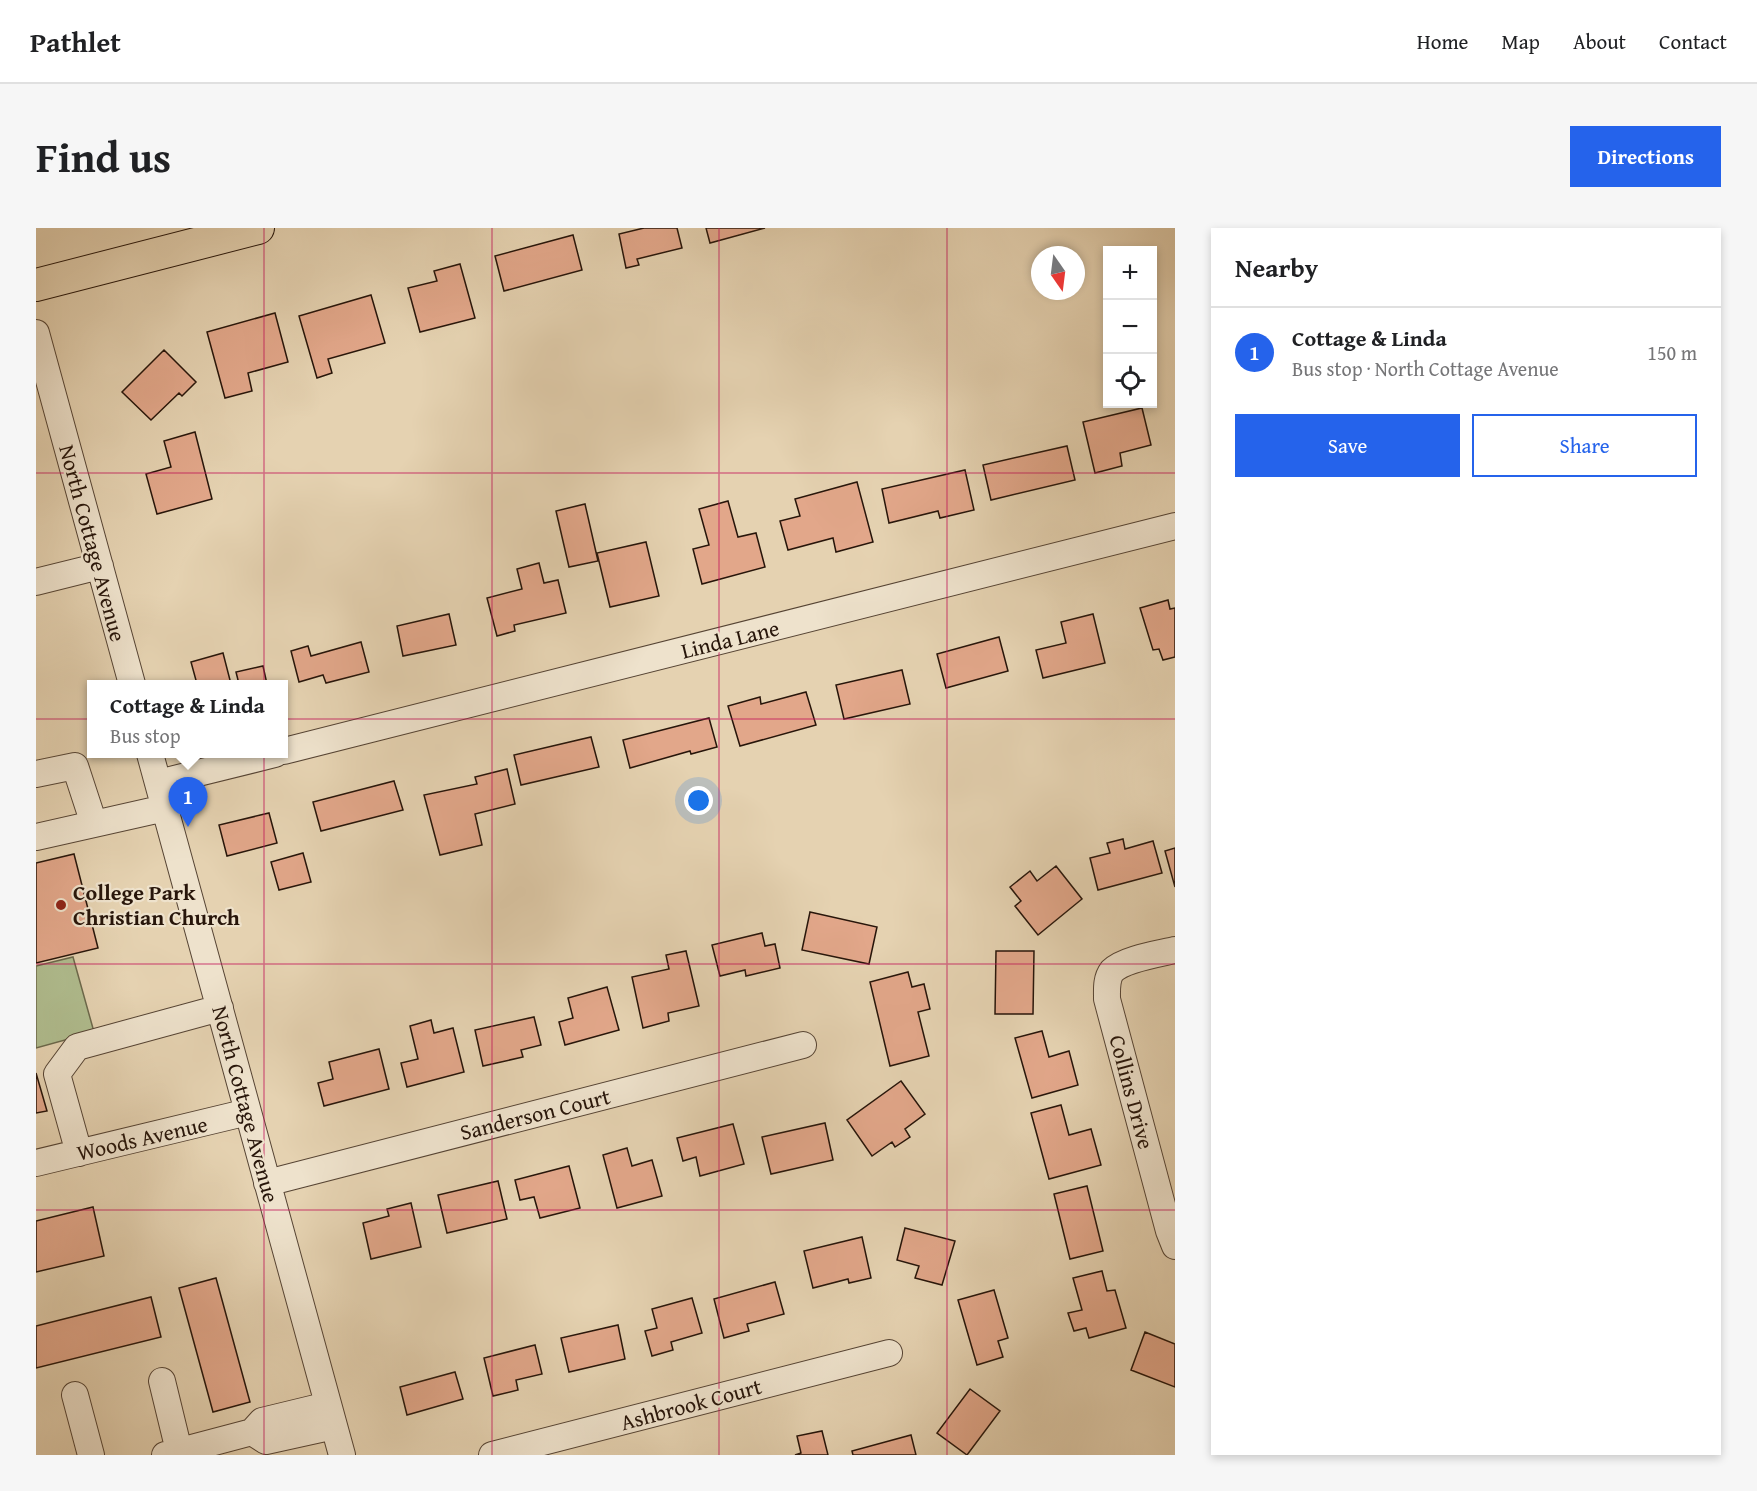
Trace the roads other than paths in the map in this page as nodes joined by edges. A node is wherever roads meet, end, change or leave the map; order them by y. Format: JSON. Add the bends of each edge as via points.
{"nodes":[{"id":1,"x":258,"y":228,"type":"edge"},
{"id":2,"x":36,"y":285,"type":"edge"},
{"id":3,"x":36,"y":333,"type":"edge"},
{"id":4,"x":45,"y":400,"type":"edge"},
{"id":5,"x":1175,"y":526,"type":"edge"},
{"id":6,"x":100,"y":566,"type":"junction"},
{"id":7,"x":36,"y":582,"type":"edge"},
{"id":8,"x":131,"y":680,"type":"edge"},
{"id":9,"x":288,"y":750,"type":"edge"},
{"id":10,"x":151,"y":758,"type":"edge"},
{"id":11,"x":256,"y":758,"type":"edge"},
{"id":12,"x":36,"y":774,"type":"edge"},
{"id":13,"x":158,"y":783,"type":"junction"},
{"id":14,"x":165,"y":808,"type":"junction"},
{"id":15,"x":94,"y":824,"type":"junction"},
{"id":16,"x":36,"y":837,"type":"edge"},
{"id":17,"x":1175,"y":950,"type":"edge"},
{"id":18,"x":220,"y":1008,"type":"junction"},
{"id":19,"x":803,"y":1045,"type":"dead end"},
{"id":20,"x":248,"y":1112,"type":"junction"},
{"id":21,"x":79,"y":1153,"type":"junction"},
{"id":22,"x":36,"y":1163,"type":"edge"},
{"id":23,"x":267,"y":1183,"type":"junction"},
{"id":24,"x":1175,"y":1246,"type":"edge"},
{"id":25,"x":889,"y":1353,"type":"dead end"},
{"id":26,"x":162,"y":1381,"type":"dead end"},
{"id":27,"x":75,"y":1395,"type":"dead end"},
{"id":28,"x":331,"y":1415,"type":"junction"},
{"id":29,"x":175,"y":1454,"type":"edge"},
{"id":30,"x":92,"y":1455,"type":"edge"},
{"id":31,"x":342,"y":1455,"type":"edge"},
{"id":32,"x":492,"y":1455,"type":"edge"}],
"edges":[{"from":1,"to":2,"type":"main road"},
{"from":3,"to":4,"type":"street","name":"North Cottage Avenue"},
{"from":4,"to":6,"type":"street","name":"North Cottage Avenue"},
{"from":5,"to":9,"type":"street","name":"Linda Lane"},
{"from":6,"to":7,"type":"street"},
{"from":6,"to":8,"type":"street","name":"North Cottage Avenue"},
{"from":10,"to":13,"type":"street","name":"North Cottage Avenue"},
{"from":11,"to":13,"type":"street"},
{"from":12,"to":15,"type":"street","via":[[75,766]]},
{"from":13,"to":14,"type":"street","name":"North Cottage Avenue"},
{"from":14,"to":15,"type":"street"},
{"from":14,"to":18,"type":"street","name":"North Cottage Avenue"},
{"from":15,"to":16,"type":"street"},
{"from":17,"to":24,"type":"street","name":"Collins Drive","via":[[1132,961],[1112,972],[1107,983],[1107,999]]},
{"from":18,"to":20,"type":"street","name":"North Cottage Avenue"},
{"from":18,"to":21,"type":"street","via":[[77,1047],[57,1074]]},
{"from":19,"to":23,"type":"street","name":"Sanderson Court"},
{"from":20,"to":21,"type":"street","name":"Woods Avenue"},
{"from":20,"to":23,"type":"street","name":"North Cottage Avenue"},
{"from":21,"to":22,"type":"street","name":"Woods Avenue"},
{"from":23,"to":28,"type":"street","name":"North Cottage Avenue"},
{"from":25,"to":32,"type":"street","name":"Ashbrook Court"},
{"from":26,"to":29,"type":"street"},
{"from":27,"to":30,"type":"street"},
{"from":28,"to":29,"type":"street","via":[[262,1420],[252,1432]]},
{"from":28,"to":31,"type":"street","name":"North Cottage Avenue"}]}
